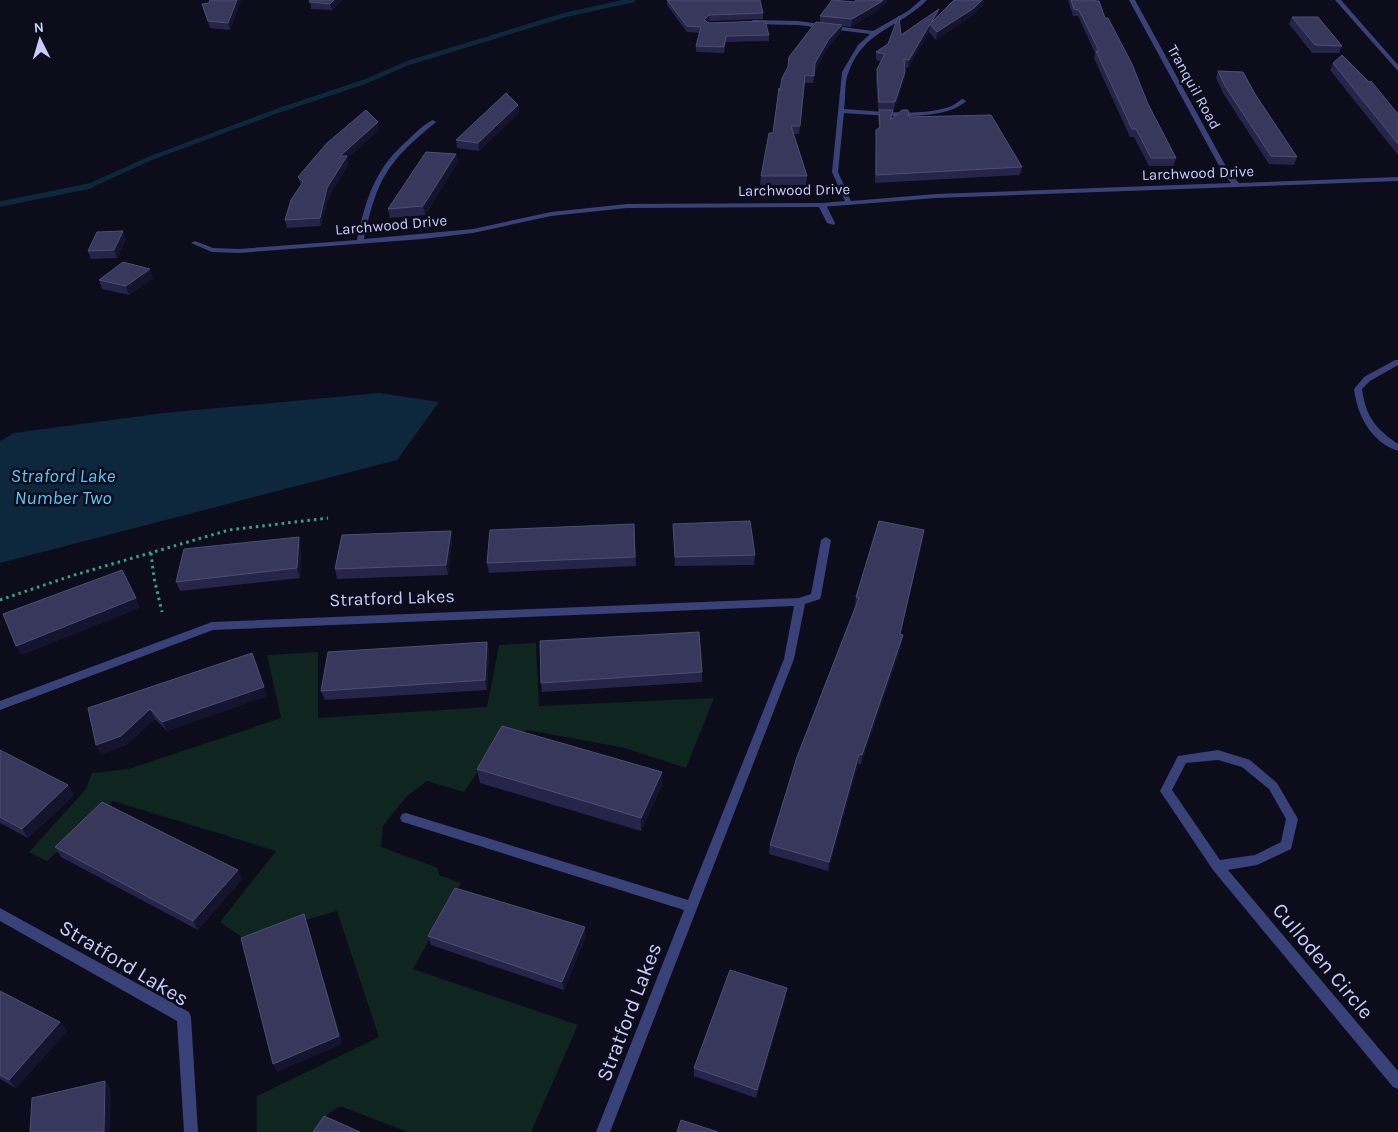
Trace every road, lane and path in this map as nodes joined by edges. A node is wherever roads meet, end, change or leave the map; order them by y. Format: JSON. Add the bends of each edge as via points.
{"nodes":[{"id":1,"x":924,"y":0,"type":"edge"},
{"id":2,"x":1132,"y":0,"type":"edge"},
{"id":3,"x":1338,"y":0,"type":"edge"},
{"id":4,"x":749,"y":22,"type":"edge"},
{"id":5,"x":874,"y":34,"type":"junction"},
{"id":6,"x":1398,"y":69,"type":"edge"},
{"id":7,"x":963,"y":102,"type":"dead end"},
{"id":8,"x":841,"y":111,"type":"junction"},
{"id":9,"x":433,"y":122,"type":"dead end"},
{"id":10,"x":1398,"y":179,"type":"edge"},
{"id":11,"x":1237,"y":185,"type":"junction"},
{"id":12,"x":849,"y":203,"type":"junction"},
{"id":13,"x":822,"y":205,"type":"junction"},
{"id":14,"x":831,"y":223,"type":"dead end"},
{"id":15,"x":360,"y":242,"type":"junction"},
{"id":16,"x":195,"y":243,"type":"dead end"},
{"id":17,"x":1398,"y":362,"type":"edge"},
{"id":18,"x":1398,"y":448,"type":"edge"},
{"id":19,"x":328,"y":518,"type":"dead end"},
{"id":20,"x":826,"y":540,"type":"dead end"},
{"id":21,"x":151,"y":553,"type":"junction"},
{"id":22,"x":0,"y":600,"type":"edge"},
{"id":23,"x":800,"y":602,"type":"junction"},
{"id":24,"x":162,"y":612,"type":"dead end"},
{"id":25,"x":0,"y":706,"type":"edge"},
{"id":26,"x":406,"y":818,"type":"dead end"},
{"id":27,"x":1217,"y":866,"type":"junction"},
{"id":28,"x":692,"y":907,"type":"junction"},
{"id":29,"x":0,"y":914,"type":"edge"},
{"id":30,"x":1398,"y":1082,"type":"edge"},
{"id":31,"x":191,"y":1132,"type":"edge"},
{"id":32,"x":604,"y":1132,"type":"edge"}],
"edges":[{"from":1,"to":5,"type":"street"},
{"from":2,"to":11,"type":"street","name":"Tranquil Road","via":[[1226,173]]},
{"from":3,"to":6,"type":"street"},
{"from":4,"to":5,"type":"street","via":[[798,23]]},
{"from":5,"to":8,"type":"street","via":[[860,46],[845,72]]},
{"from":7,"to":8,"type":"street","via":[[943,112]]},
{"from":8,"to":12,"type":"street","via":[[835,172]]},
{"from":9,"to":15,"type":"street","via":[[400,150],[378,180]]},
{"from":10,"to":11,"type":"street","name":"Larchwood Drive"},
{"from":11,"to":12,"type":"street","name":"Larchwood Drive","via":[[944,196]]},
{"from":12,"to":13,"type":"street","name":"Larchwood Drive"},
{"from":13,"to":14,"type":"street"},
{"from":13,"to":15,"type":"street","name":"Larchwood Drive","via":[[598,208],[551,214],[473,231]]},
{"from":15,"to":16,"type":"street","name":"Larchwood Drive","via":[[239,251],[212,250]]},
{"from":17,"to":18,"type":"street","via":[[1367,379],[1358,389],[1364,418],[1378,435]]},
{"from":19,"to":21,"type":"path","via":[[229,530]]},
{"from":20,"to":23,"type":"street","via":[[816,596]]},
{"from":21,"to":22,"type":"path"},
{"from":21,"to":24,"type":"path"},
{"from":23,"to":25,"type":"street","name":"Stratford Lakes","via":[[212,626]]},
{"from":23,"to":28,"type":"street","name":"Stratford Lakes","via":[[789,659]]},
{"from":26,"to":28,"type":"street"},
{"from":27,"to":27,"type":"street","name":"Culloden Circle","via":[[1257,860],[1287,845],[1292,819],[1273,786],[1246,762],[1218,755],[1182,759],[1166,791]]},
{"from":27,"to":30,"type":"street","name":"Culloden Circle"},
{"from":28,"to":32,"type":"street","name":"Stratford Lakes"},
{"from":29,"to":31,"type":"street","name":"Stratford Lakes","via":[[184,1017]]}]}
